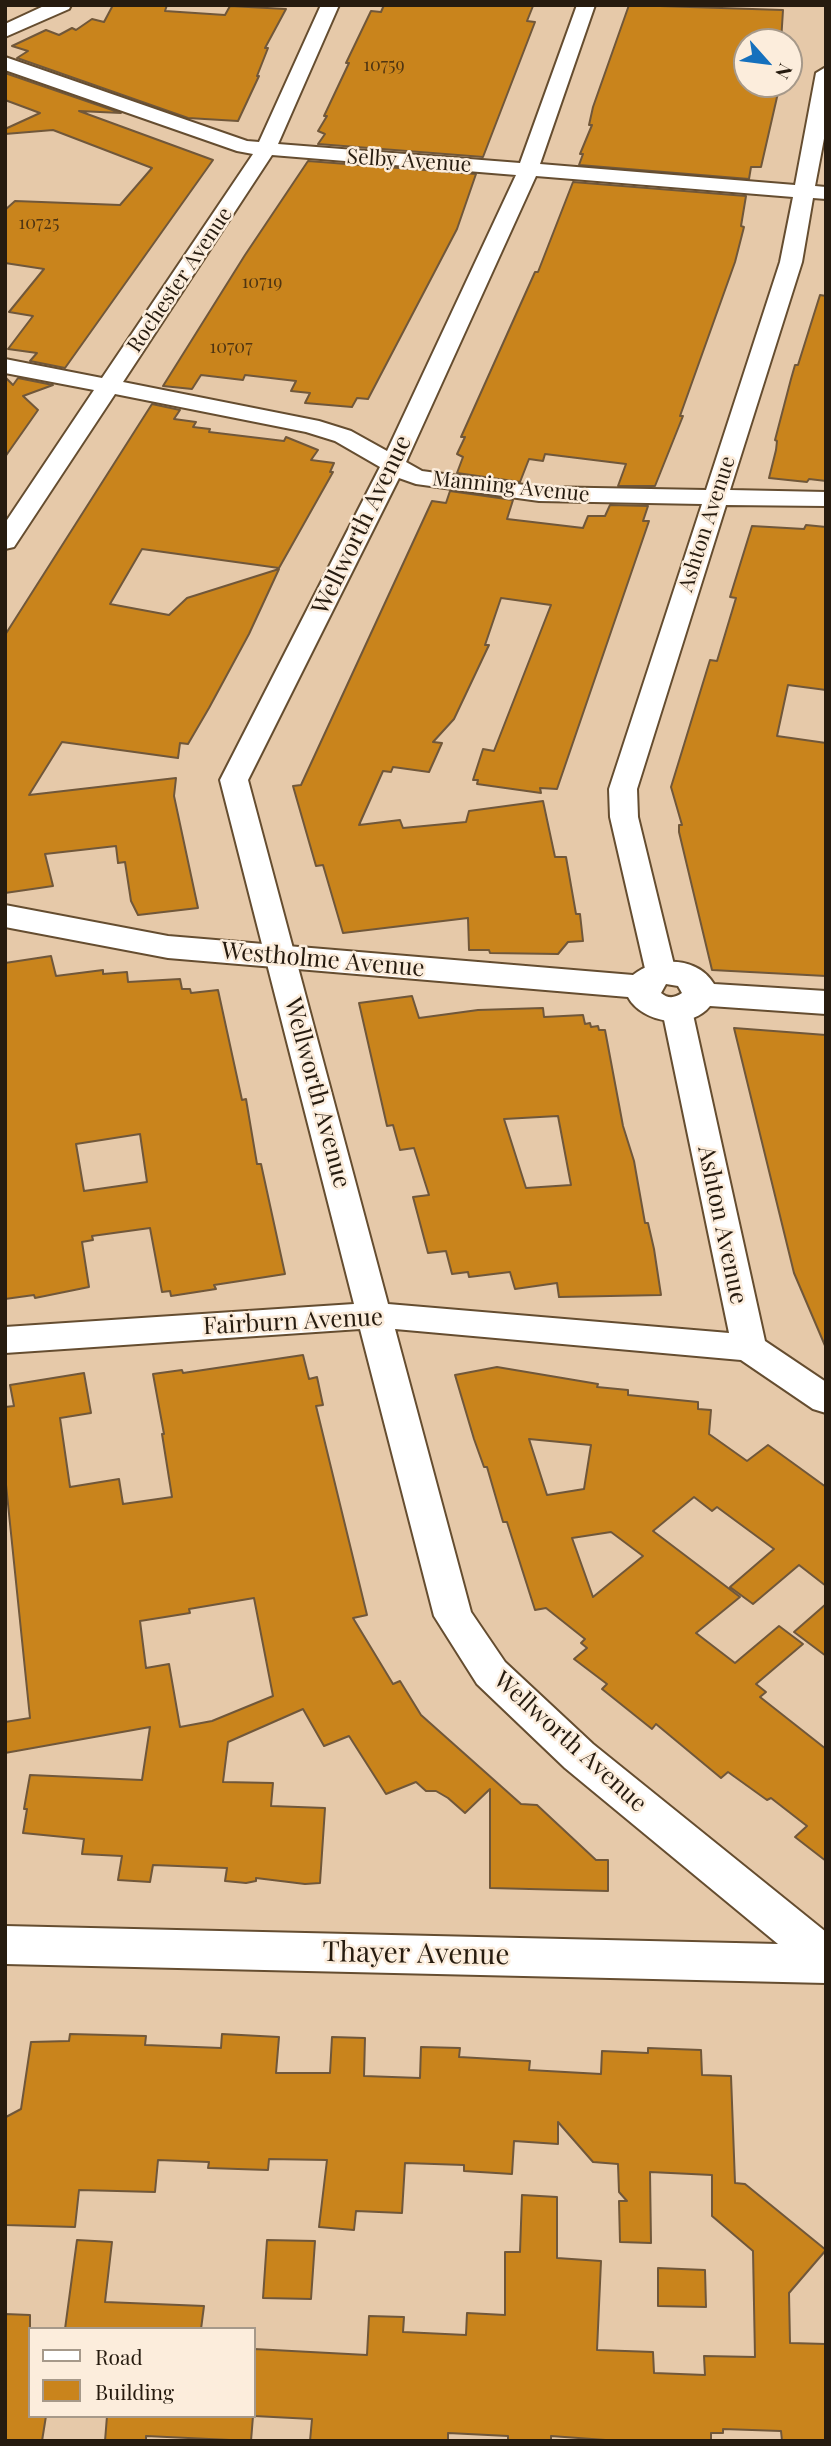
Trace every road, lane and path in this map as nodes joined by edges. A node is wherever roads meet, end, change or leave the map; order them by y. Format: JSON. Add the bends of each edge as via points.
{"nodes":[{"id":1,"x":62,"y":5,"type":"edge"},
{"id":2,"x":331,"y":5,"type":"edge"},
{"id":3,"x":586,"y":5,"type":"edge"},
{"id":4,"x":5,"y":31,"type":"edge"},
{"id":5,"x":5,"y":63,"type":"edge"},
{"id":6,"x":826,"y":73,"type":"edge"},
{"id":7,"x":265,"y":150,"type":"junction"},
{"id":8,"x":529,"y":170,"type":"junction"},
{"id":9,"x":815,"y":192,"type":"edge"},
{"id":10,"x":5,"y":366,"type":"edge"},
{"id":11,"x":110,"y":385,"type":"junction"},
{"id":12,"x":393,"y":465,"type":"junction"},
{"id":13,"x":716,"y":498,"type":"junction"},
{"id":14,"x":826,"y":499,"type":"edge"},
{"id":15,"x":5,"y":542,"type":"edge"},
{"id":16,"x":5,"y":916,"type":"edge"},
{"id":17,"x":282,"y":957,"type":"junction"},
{"id":18,"x":652,"y":980,"type":"junction"},
{"id":19,"x":689,"y":1002,"type":"junction"},
{"id":20,"x":826,"y":1003,"type":"edge"},
{"id":21,"x":375,"y":1315,"type":"junction"},
{"id":22,"x":5,"y":1340,"type":"edge"},
{"id":23,"x":749,"y":1348,"type":"junction"},
{"id":24,"x":826,"y":1400,"type":"edge"},
{"id":25,"x":5,"y":1945,"type":"edge"},
{"id":26,"x":826,"y":1958,"type":"edge"},
{"id":27,"x":826,"y":1964,"type":"edge"}],
"edges":[{"from":1,"to":4,"type":"street"},
{"from":2,"to":7,"type":"street","name":"Rochester Avenue"},
{"from":3,"to":8,"type":"street","name":"Wellworth Avenue"},
{"from":5,"to":7,"type":"street","name":"Selby Avenue","via":[[239,146]]},
{"from":6,"to":9,"type":"street","name":"Ashton Avenue"},
{"from":7,"to":8,"type":"street","name":"Selby Avenue"},
{"from":7,"to":11,"type":"street","name":"Rochester Avenue"},
{"from":8,"to":9,"type":"street","name":"Selby Avenue"},
{"from":8,"to":12,"type":"street","name":"Wellworth Avenue"},
{"from":9,"to":13,"type":"street","name":"Ashton Avenue"},
{"from":10,"to":11,"type":"street","name":"Manning Avenue"},
{"from":11,"to":12,"type":"street","name":"Manning Avenue","via":[[311,426],[343,436]]},
{"from":11,"to":15,"type":"street","name":"Rochester Avenue"},
{"from":12,"to":13,"type":"street","name":"Manning Avenue","via":[[416,477],[539,494]]},
{"from":12,"to":17,"type":"street","name":"Wellworth Avenue","via":[[234,780]]},
{"from":13,"to":14,"type":"street","name":"Manning Avenue"},
{"from":13,"to":18,"type":"street","name":"Ashton Avenue","via":[[623,789]]},
{"from":16,"to":17,"type":"street","name":"Westholme Avenue","via":[[168,947]]},
{"from":17,"to":18,"type":"street","name":"Westholme Avenue"},
{"from":17,"to":21,"type":"street","name":"Wellworth Avenue"},
{"from":18,"to":19,"type":"street","via":[[643,993],[652,1004]]},
{"from":19,"to":20,"type":"street"},
{"from":19,"to":23,"type":"street","name":"Ashton Avenue"},
{"from":21,"to":22,"type":"street","name":"Fairburn Avenue"},
{"from":21,"to":23,"type":"street","name":"Fairburn Avenue"},
{"from":21,"to":26,"type":"street","name":"Wellworth Avenue","via":[[453,1616],[491,1673],[579,1756]]},
{"from":23,"to":24,"type":"street"},
{"from":25,"to":27,"type":"street","name":"Thayer Avenue"}]}
